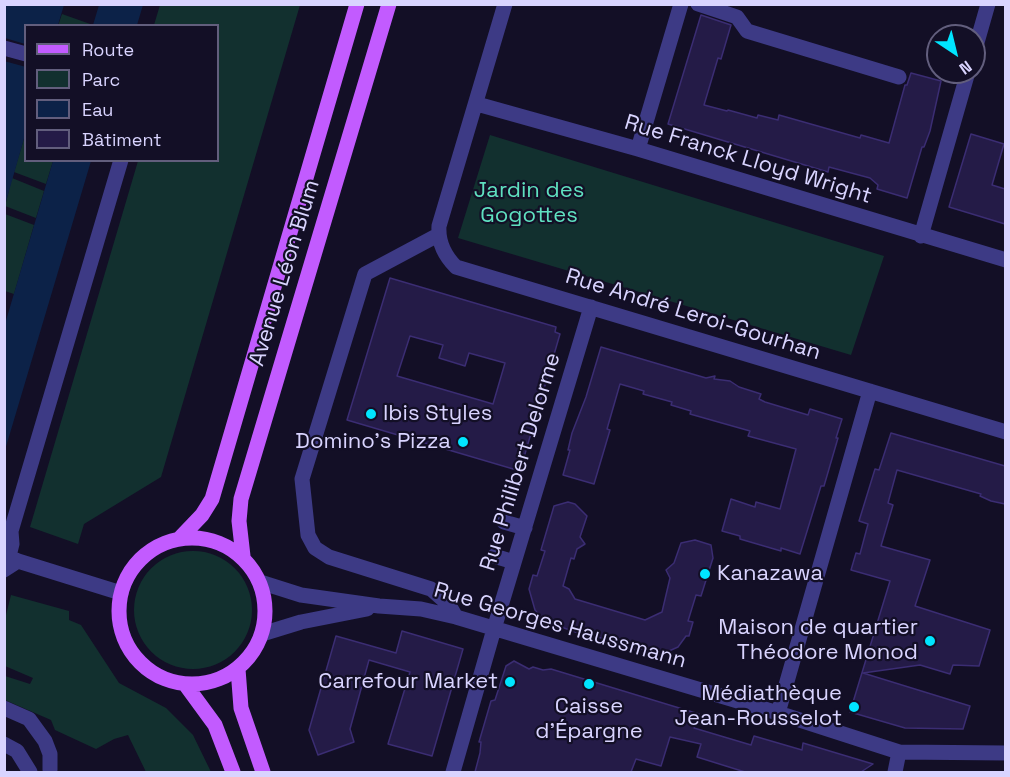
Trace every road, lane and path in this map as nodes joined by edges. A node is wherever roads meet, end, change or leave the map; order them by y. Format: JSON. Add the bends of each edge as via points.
{"nodes":[{"id":1,"x":357,"y":4,"type":"edge"},
{"id":2,"x":388,"y":4,"type":"edge"},
{"id":3,"x":506,"y":4,"type":"edge"},
{"id":4,"x":681,"y":4,"type":"edge"},
{"id":5,"x":698,"y":4,"type":"edge"},
{"id":6,"x":988,"y":4,"type":"edge"},
{"id":7,"x":982,"y":24,"type":"edge"},
{"id":8,"x":4,"y":48,"type":"edge"},
{"id":9,"x":24,"y":53,"type":"edge"},
{"id":10,"x":899,"y":77,"type":"dead end"},
{"id":11,"x":965,"y":84,"type":"edge"},
{"id":12,"x":477,"y":104,"type":"junction"},
{"id":13,"x":638,"y":149,"type":"junction"},
{"id":14,"x":120,"y":162,"type":"edge"},
{"id":15,"x":438,"y":235,"type":"junction"},
{"id":16,"x":921,"y":236,"type":"junction"},
{"id":17,"x":1005,"y":260,"type":"edge"},
{"id":18,"x":591,"y":307,"type":"junction"},
{"id":19,"x":870,"y":391,"type":"junction"},
{"id":20,"x":1005,"y":432,"type":"edge"},
{"id":21,"x":504,"y":522,"type":"dead end"},
{"id":22,"x":525,"y":528,"type":"junction"},
{"id":23,"x":180,"y":538,"type":"junction"},
{"id":24,"x":243,"y":556,"type":"junction"},
{"id":25,"x":494,"y":556,"type":"dead end"},
{"id":26,"x":9,"y":560,"type":"edge"},
{"id":27,"x":514,"y":562,"type":"junction"},
{"id":28,"x":260,"y":582,"type":"junction"},
{"id":29,"x":121,"y":593,"type":"junction"},
{"id":30,"x":379,"y":606,"type":"junction"},
{"id":31,"x":456,"y":617,"type":"junction"},
{"id":32,"x":494,"y":629,"type":"junction"},
{"id":33,"x":262,"y":634,"type":"junction"},
{"id":34,"x":238,"y":669,"type":"junction"},
{"id":35,"x":185,"y":684,"type":"junction"},
{"id":36,"x":4,"y":708,"type":"edge"},
{"id":37,"x":778,"y":713,"type":"junction"},
{"id":38,"x":4,"y":744,"type":"edge"},
{"id":39,"x":899,"y":752,"type":"junction"},
{"id":40,"x":1005,"y":753,"type":"edge"},
{"id":41,"x":30,"y":772,"type":"edge"},
{"id":42,"x":49,"y":772,"type":"edge"},
{"id":43,"x":233,"y":772,"type":"edge"},
{"id":44,"x":263,"y":772,"type":"edge"},
{"id":45,"x":453,"y":772,"type":"edge"},
{"id":46,"x":895,"y":772,"type":"edge"}],
"edges":[{"from":1,"to":23,"type":"main road","name":"Avenue Léon Blum","via":[[212,499]]},
{"from":2,"to":24,"type":"main road","name":"Avenue Léon Blum","via":[[241,499]]},
{"from":3,"to":12,"type":"street"},
{"from":4,"to":13,"type":"street"},
{"from":5,"to":10,"type":"street","via":[[737,17],[747,32]]},
{"from":6,"to":7,"type":"street"},
{"from":8,"to":9,"type":"street"},
{"from":11,"to":16,"type":"street"},
{"from":12,"to":13,"type":"street","name":"Rue Franck Lloyd Wright"},
{"from":12,"to":15,"type":"street"},
{"from":13,"to":16,"type":"street","name":"Rue Franck Lloyd Wright"},
{"from":14,"to":26,"type":"street","via":[[11,531]]},
{"from":15,"to":18,"type":"street","name":"Rue André Leroi-Gourhan","via":[[445,254],[456,267]]},
{"from":15,"to":31,"type":"street","via":[[365,274],[302,479],[308,535],[315,548],[329,557],[431,589]]},
{"from":16,"to":17,"type":"street","name":"Rue Franck Lloyd Wright"},
{"from":18,"to":19,"type":"street","name":"Rue André Leroi-Gourhan"},
{"from":18,"to":22,"type":"street","name":"Rue Philibert Delorme"},
{"from":19,"to":20,"type":"street","name":"Rue André Leroi-Gourhan"},
{"from":19,"to":37,"type":"street"},
{"from":21,"to":22,"type":"street"},
{"from":22,"to":27,"type":"street","name":"Rue Philibert Delorme"},
{"from":23,"to":24,"type":"main road","via":[[208,539]]},
{"from":23,"to":29,"type":"main road","via":[[147,553],[131,571]]},
{"from":24,"to":28,"type":"main road"},
{"from":25,"to":27,"type":"street"},
{"from":26,"to":29,"type":"street"},
{"from":27,"to":32,"type":"street","name":"Rue Philibert Delorme"},
{"from":28,"to":30,"type":"street","name":"Rue Georges Haussmann","via":[[286,592]]},
{"from":28,"to":33,"type":"main road","via":[[266,617]]},
{"from":29,"to":35,"type":"main road","via":[[119,614],[132,653],[165,679]]},
{"from":30,"to":31,"type":"street","name":"Rue Georges Haussmann"},
{"from":30,"to":33,"type":"street","name":"Rue Georges Haussmann"},
{"from":31,"to":32,"type":"street","name":"Rue Georges Haussmann"},
{"from":32,"to":37,"type":"street","name":"Rue Georges Haussmann"},
{"from":32,"to":45,"type":"street","name":"Rue Philibert Delorme"},
{"from":33,"to":34,"type":"main road"},
{"from":34,"to":35,"type":"main road","via":[[204,684]]},
{"from":34,"to":44,"type":"main road","via":[[241,708]]},
{"from":35,"to":43,"type":"main road","via":[[211,717]]},
{"from":36,"to":42,"type":"street","via":[[29,718],[50,754]]},
{"from":37,"to":39,"type":"street","name":"Rue Georges Haussmann"},
{"from":38,"to":41,"type":"street","via":[[17,751]]},
{"from":39,"to":40,"type":"street","name":"Rue Georges Haussmann"},
{"from":39,"to":46,"type":"street"}]}
